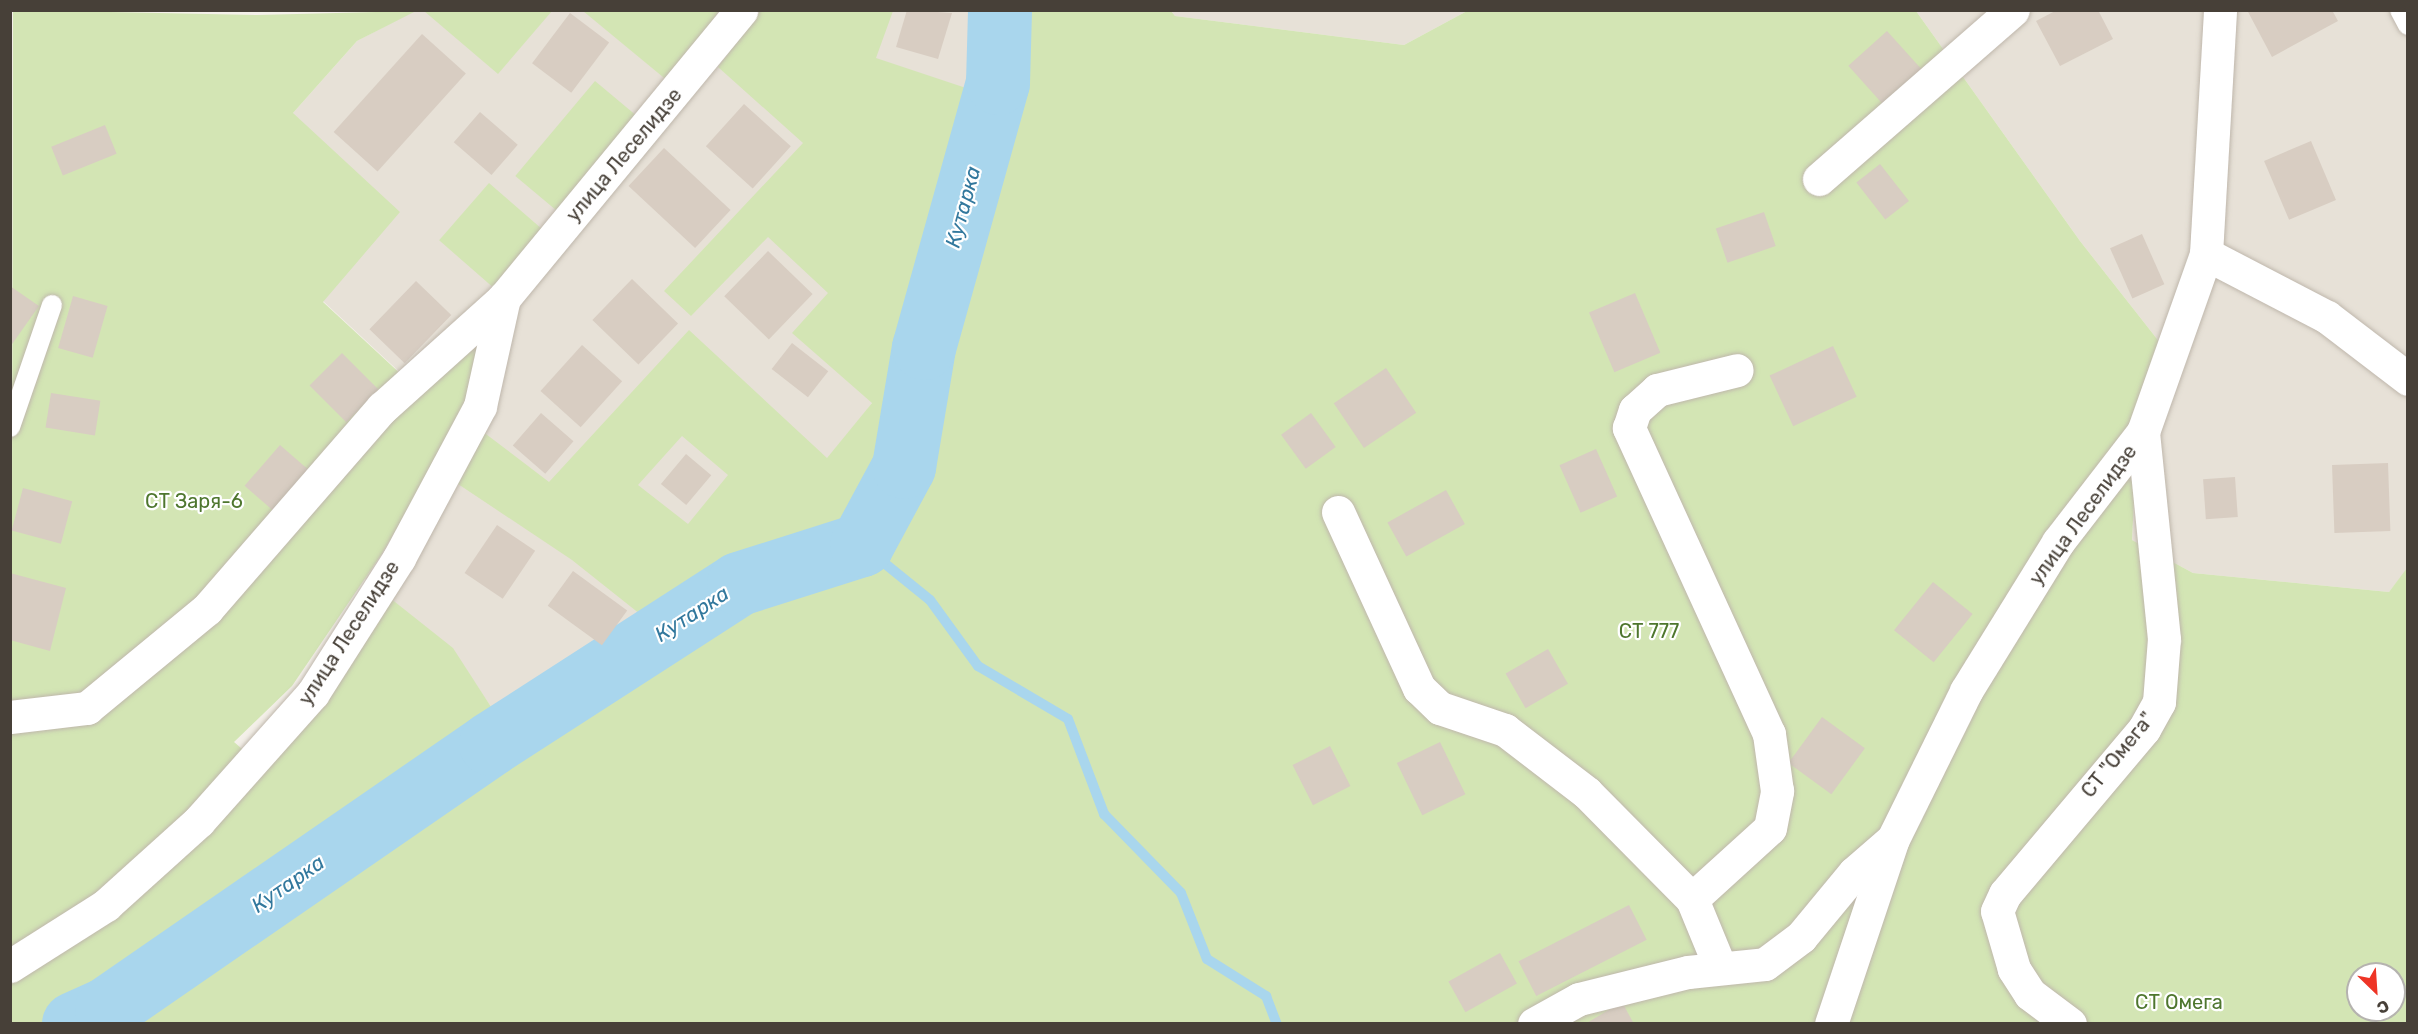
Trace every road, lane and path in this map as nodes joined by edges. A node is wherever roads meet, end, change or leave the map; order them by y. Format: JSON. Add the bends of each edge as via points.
{"nodes":[{"id":1,"x":741,"y":10,"type":"edge"},
{"id":2,"x":2013,"y":10,"type":"edge"},
{"id":3,"x":2220,"y":10,"type":"edge"},
{"id":4,"x":2400,"y":10,"type":"edge"},
{"id":5,"x":2408,"y":25,"type":"edge"},
{"id":6,"x":1819,"y":179,"type":"dead end"},
{"id":7,"x":2206,"y":254,"type":"junction"},
{"id":8,"x":504,"y":298,"type":"junction"},
{"id":9,"x":52,"y":305,"type":"dead end"},
{"id":10,"x":1737,"y":370,"type":"dead end"},
{"id":11,"x":2408,"y":379,"type":"edge"},
{"id":12,"x":10,"y":427,"type":"edge"},
{"id":13,"x":2143,"y":432,"type":"junction"},
{"id":14,"x":1338,"y":512,"type":"dead end"},
{"id":15,"x":10,"y":717,"type":"edge"},
{"id":16,"x":1893,"y":839,"type":"junction"},
{"id":17,"x":1692,"y":899,"type":"junction"},
{"id":18,"x":10,"y":966,"type":"edge"},
{"id":19,"x":1720,"y":967,"type":"junction"},
{"id":20,"x":1534,"y":1023,"type":"edge"},
{"id":21,"x":1831,"y":1023,"type":"edge"},
{"id":22,"x":2070,"y":1023,"type":"edge"}],
"edges":[{"from":1,"to":8,"type":"street","name":"улица Леселидзе"},
{"from":2,"to":6,"type":"street"},
{"from":3,"to":7,"type":"street","name":"улица Леселидзе"},
{"from":4,"to":5,"type":"lane"},
{"from":7,"to":11,"type":"street","via":[[2327,317]]},
{"from":7,"to":13,"type":"street","name":"улица Леселидзе"},
{"from":8,"to":15,"type":"street","name":"улица Леселидзе","via":[[382,408],[207,609],[87,708]]},
{"from":8,"to":18,"type":"street","name":"улица Леселидзе","via":[[480,406],[399,558],[313,693],[199,821],[106,905]]},
{"from":9,"to":12,"type":"lane"},
{"from":10,"to":17,"type":"street","via":[[1657,390],[1635,410],[1629,428],[1769,734],[1777,791],[1770,828]]},
{"from":13,"to":16,"type":"street","name":"улица Леселидзе","via":[[2058,542],[1966,691]]},
{"from":13,"to":22,"type":"street","name":"СТ \"Омега\"","via":[[2164,639],[2159,702],[2144,729],[2013,885],[1997,911],[2014,969],[2030,994]]},
{"from":14,"to":17,"type":"street","via":[[1419,688],[1440,708],[1505,730],[1587,793]]},
{"from":16,"to":19,"type":"street","via":[[1854,873],[1801,937],[1765,964]]},
{"from":16,"to":21,"type":"street","name":"улица Леселидзе"},
{"from":17,"to":19,"type":"street"},
{"from":19,"to":20,"type":"street","via":[[1579,999]]}]}
